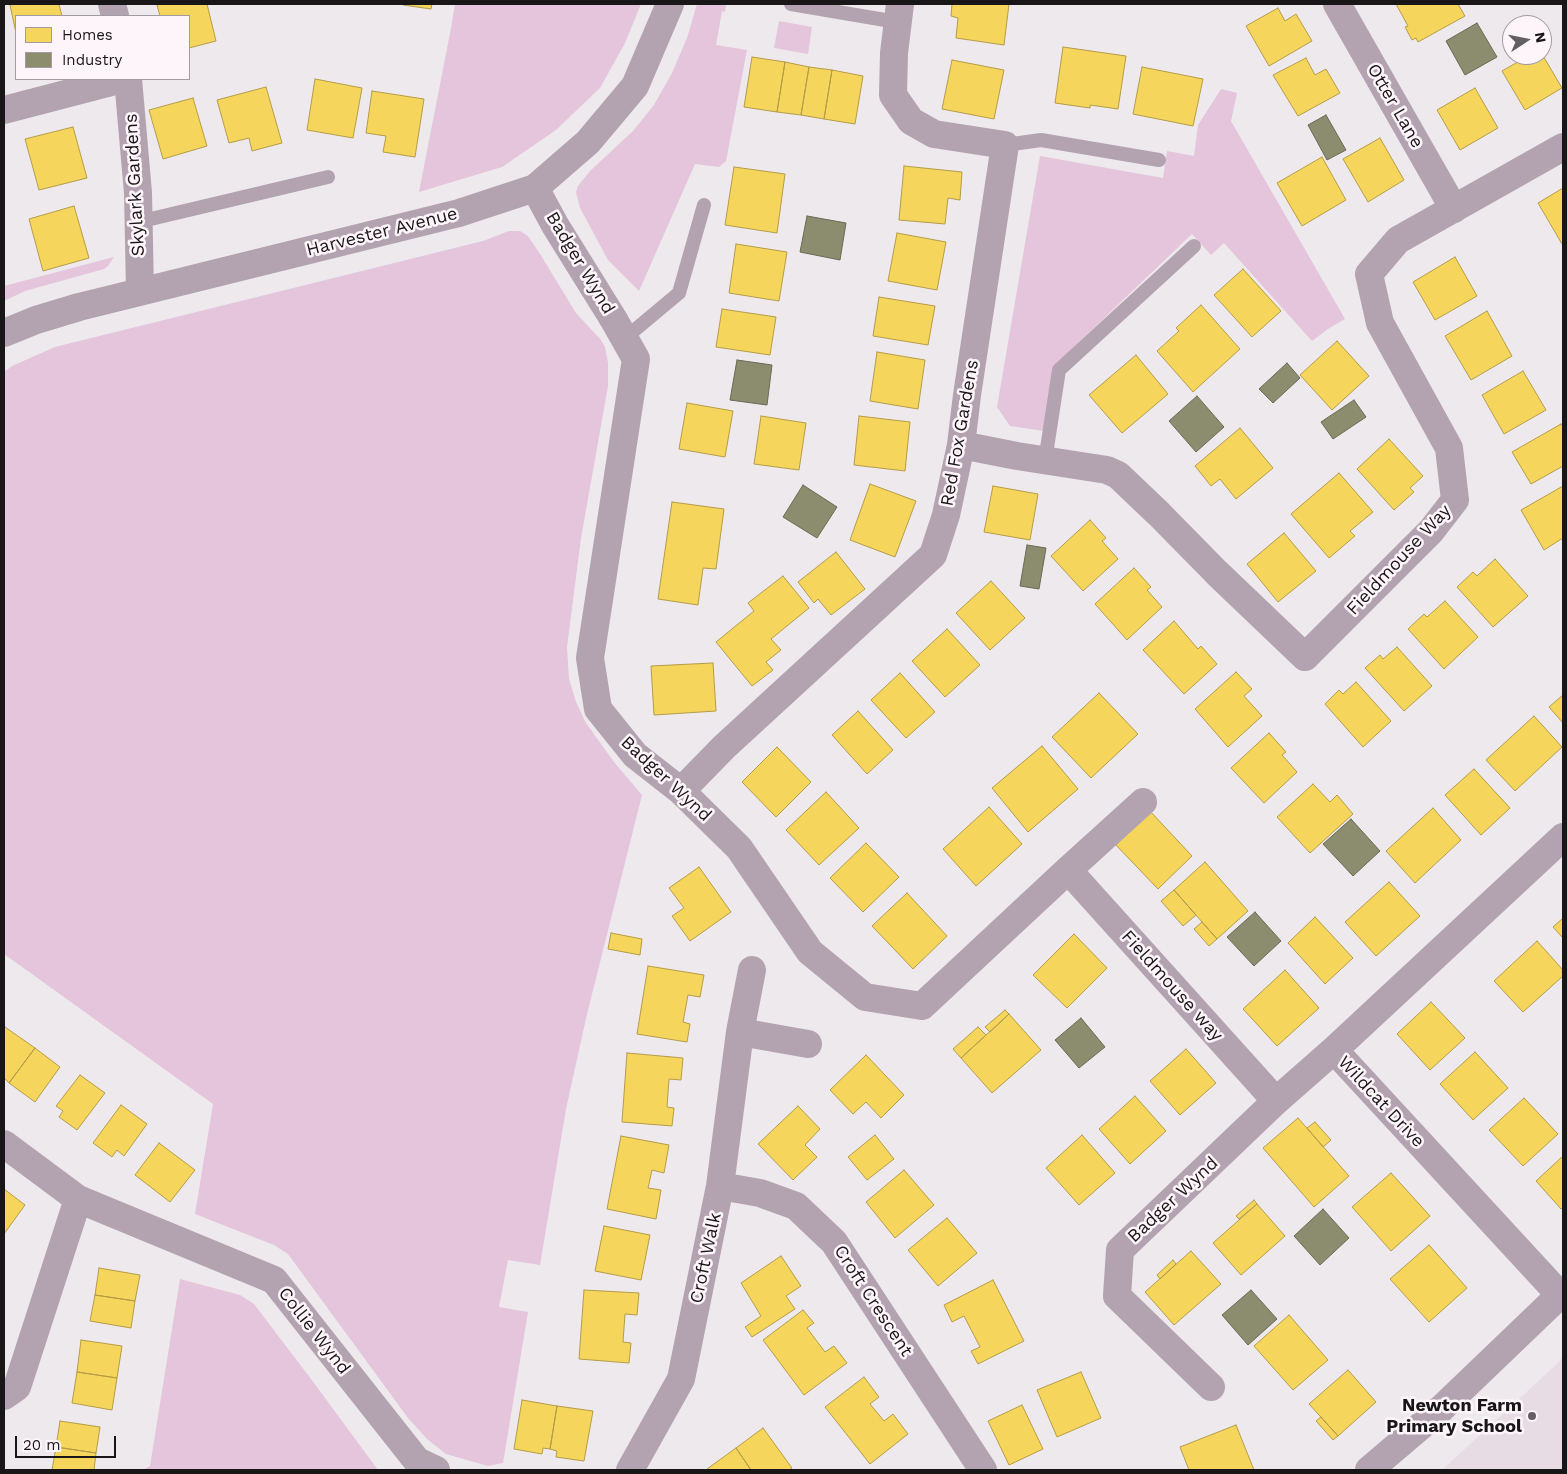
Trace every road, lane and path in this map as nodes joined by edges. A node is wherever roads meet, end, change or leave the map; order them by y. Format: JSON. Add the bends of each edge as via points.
{"nodes":[{"id":1,"x":670,"y":4,"type":"edge"},
{"id":2,"x":791,"y":4,"type":"edge"},
{"id":3,"x":1337,"y":4,"type":"edge"},
{"id":4,"x":899,"y":13,"type":"edge"},
{"id":5,"x":119,"y":80,"type":"edge"},
{"id":6,"x":128,"y":80,"type":"edge"},
{"id":7,"x":4,"y":110,"type":"edge"},
{"id":8,"x":1004,"y":145,"type":"junction"},
{"id":9,"x":1563,"y":147,"type":"edge"},
{"id":10,"x":1159,"y":160,"type":"dead end"},
{"id":11,"x":328,"y":177,"type":"dead end"},
{"id":12,"x":535,"y":188,"type":"junction"},
{"id":13,"x":704,"y":205,"type":"dead end"},
{"id":14,"x":1454,"y":209,"type":"junction"},
{"id":15,"x":138,"y":222,"type":"junction"},
{"id":16,"x":1194,"y":246,"type":"dead end"},
{"id":17,"x":140,"y":291,"type":"junction"},
{"id":18,"x":4,"y":333,"type":"edge"},
{"id":19,"x":624,"y":339,"type":"junction"},
{"id":20,"x":961,"y":445,"type":"junction"},
{"id":21,"x":1044,"y":461,"type":"junction"},
{"id":22,"x":681,"y":791,"type":"junction"},
{"id":23,"x":1143,"y":802,"type":"dead end"},
{"id":24,"x":1563,"y":837,"type":"edge"},
{"id":25,"x":1068,"y":870,"type":"junction"},
{"id":26,"x":752,"y":970,"type":"dead end"},
{"id":27,"x":740,"y":1032,"type":"junction"},
{"id":28,"x":808,"y":1044,"type":"dead end"},
{"id":29,"x":1334,"y":1050,"type":"junction"},
{"id":30,"x":1276,"y":1101,"type":"junction"},
{"id":31,"x":4,"y":1144,"type":"edge"},
{"id":32,"x":720,"y":1186,"type":"junction"},
{"id":33,"x":78,"y":1199,"type":"junction"},
{"id":34,"x":1562,"y":1294,"type":"edge"},
{"id":35,"x":1211,"y":1387,"type":"dead end"},
{"id":36,"x":4,"y":1396,"type":"edge"},
{"id":37,"x":436,"y":1470,"type":"edge"},
{"id":38,"x":630,"y":1470,"type":"edge"},
{"id":39,"x":983,"y":1470,"type":"edge"},
{"id":40,"x":1369,"y":1470,"type":"edge"}],
"edges":[{"from":1,"to":12,"type":"street","name":"Harvester Avenue","via":[[635,86],[588,142]]},
{"from":2,"to":4,"type":"lane"},
{"from":3,"to":14,"type":"street","name":"Otter Lane"},
{"from":4,"to":8,"type":"street","via":[[893,95],[911,121],[934,134]]},
{"from":5,"to":7,"type":"street"},
{"from":6,"to":15,"type":"street","name":"Skylark Gardens"},
{"from":8,"to":10,"type":"lane","via":[[1041,140]]},
{"from":8,"to":20,"type":"street","name":"Red Fox Gardens"},
{"from":9,"to":14,"type":"street","name":"Fieldmouse Way"},
{"from":11,"to":15,"type":"lane"},
{"from":12,"to":17,"type":"street","name":"Harvester Avenue","via":[[458,213]]},
{"from":12,"to":19,"type":"street","name":"Badger Wynd"},
{"from":13,"to":19,"type":"lane","via":[[679,293]]},
{"from":14,"to":21,"type":"street","name":"Fieldmouse Way","via":[[1398,240],[1369,274],[1380,323],[1449,448],[1455,500],[1431,531],[1305,657],[1118,475],[1108,470]]},
{"from":15,"to":17,"type":"street","name":"Skylark Gardens"},
{"from":16,"to":21,"type":"lane","via":[[1059,370]]},
{"from":17,"to":18,"type":"street","name":"Harvester Avenue","via":[[36,320]]},
{"from":19,"to":22,"type":"street","name":"Badger Wynd","via":[[636,360],[590,658],[598,709],[635,755]]},
{"from":20,"to":21,"type":"street","name":"Fieldmouse Way"},
{"from":20,"to":22,"type":"street","name":"Red Fox Gardens","via":[[933,555],[724,747]]},
{"from":22,"to":25,"type":"street","name":"Badger Wynd","via":[[739,848],[810,952],[865,997],[922,1006]]},
{"from":23,"to":25,"type":"street"},
{"from":24,"to":29,"type":"street","name":"Wildcat Drive"},
{"from":25,"to":30,"type":"street","name":"Fieldmouse way"},
{"from":26,"to":27,"type":"street","name":"Croft Walk"},
{"from":27,"to":28,"type":"street"},
{"from":27,"to":32,"type":"street","name":"Croft Walk"},
{"from":29,"to":30,"type":"street","name":"Badger Wynd"},
{"from":29,"to":34,"type":"street","name":"Wildcat Drive"},
{"from":30,"to":35,"type":"street","name":"Badger Wynd","via":[[1120,1250],[1117,1296]]},
{"from":31,"to":33,"type":"street","name":"Collie Wynd"},
{"from":32,"to":38,"type":"street","name":"Croft Walk","via":[[681,1379]]},
{"from":32,"to":39,"type":"street","name":"Croft Crescent","via":[[760,1193],[796,1206],[834,1242]]},
{"from":33,"to":36,"type":"street","via":[[17,1387]]},
{"from":33,"to":37,"type":"street","name":"Collie Wynd","via":[[274,1280],[418,1461]]},
{"from":34,"to":40,"type":"street","via":[[1442,1408]]}]}
